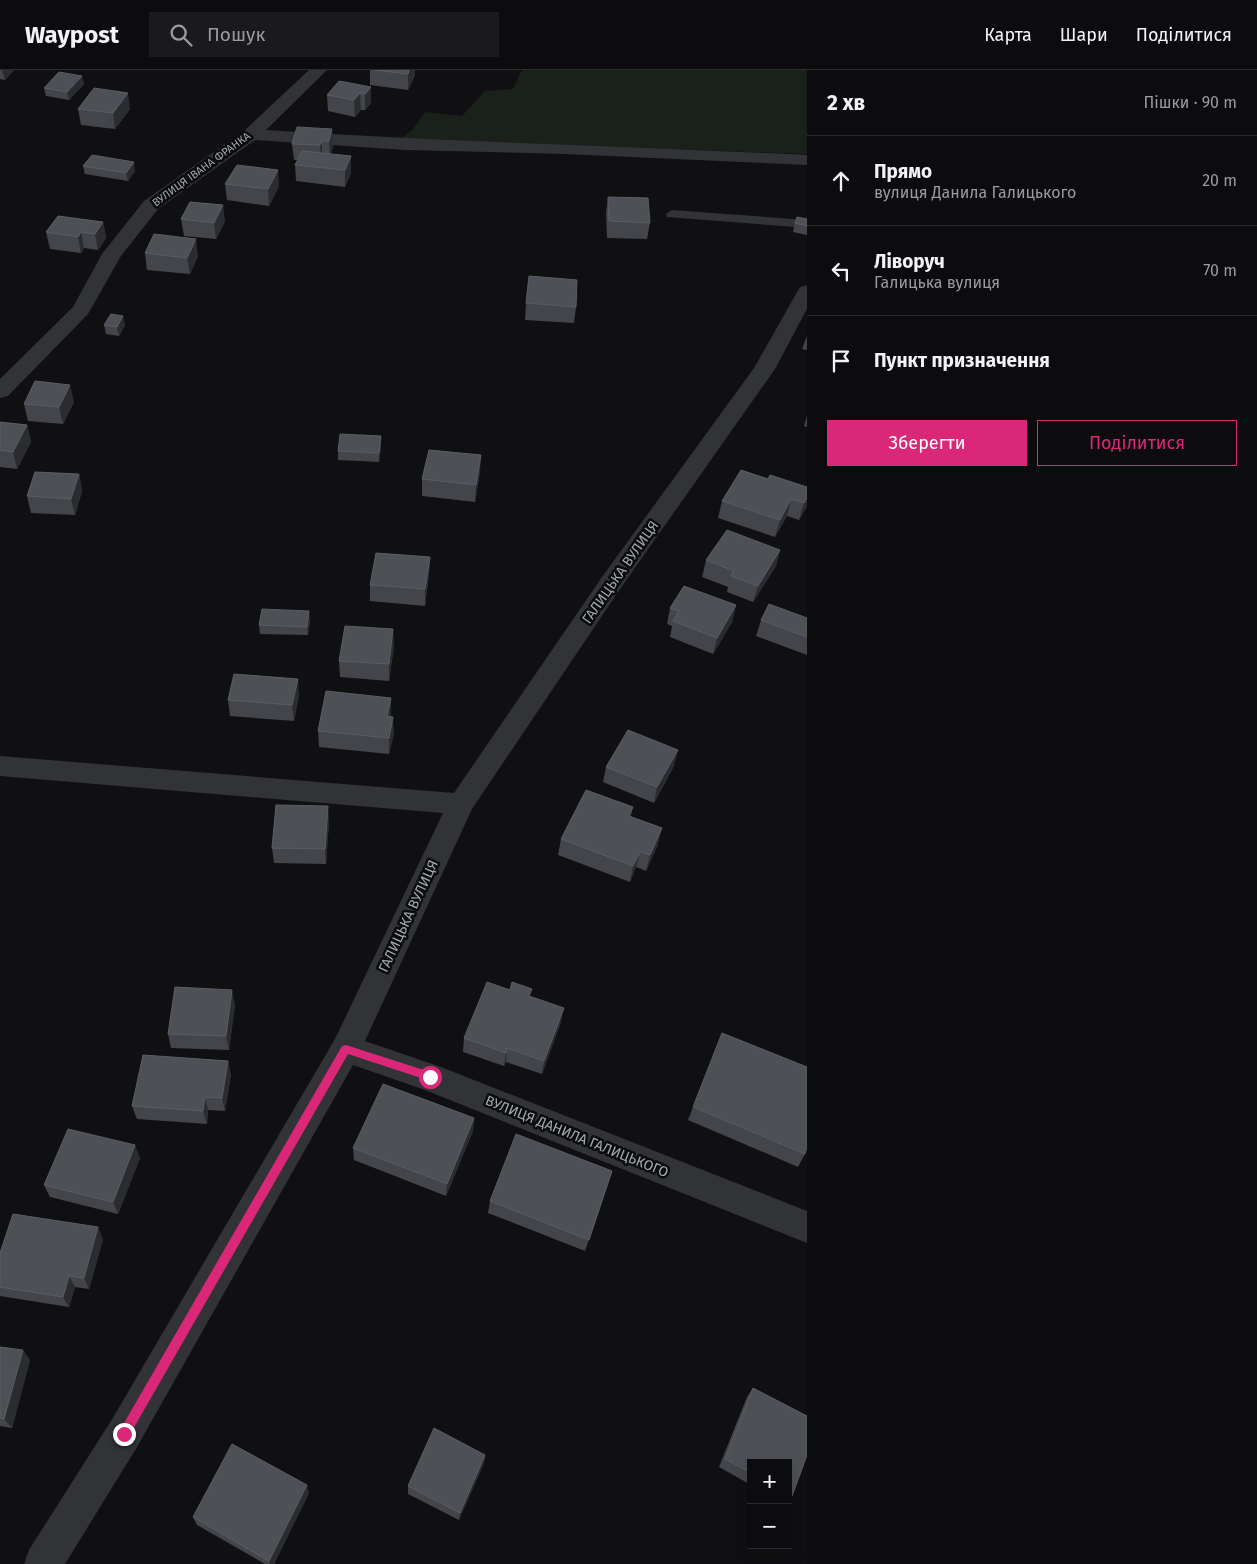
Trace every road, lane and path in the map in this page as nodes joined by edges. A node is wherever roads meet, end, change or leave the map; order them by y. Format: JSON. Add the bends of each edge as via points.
{"nodes":[{"id":1,"x":319,"y":70,"type":"edge"},
{"id":2,"x":251,"y":134,"type":"junction"},
{"id":3,"x":807,"y":160,"type":"edge"},
{"id":4,"x":672,"y":214,"type":"dead end"},
{"id":5,"x":807,"y":224,"type":"edge"},
{"id":6,"x":807,"y":291,"type":"edge"},
{"id":7,"x":0,"y":391,"type":"edge"},
{"id":8,"x":0,"y":766,"type":"edge"},
{"id":9,"x":461,"y":804,"type":"junction"},
{"id":10,"x":346,"y":1049,"type":"junction"},
{"id":11,"x":807,"y":1227,"type":"edge"},
{"id":12,"x":43,"y":1564,"type":"edge"}],
"edges":[{"from":1,"to":2,"type":"street","name":"ВУЛИЦЯ ІВАНА ФРАНКА"},
{"from":2,"to":3,"type":"street","via":[[406,145]]},
{"from":2,"to":7,"type":"street","name":"ВУЛИЦЯ ІВАНА ФРАНКА","via":[[151,205],[112,254],[81,310]]},
{"from":4,"to":5,"type":"lane"},
{"from":6,"to":9,"type":"street","name":"ГАЛИЦЬКА ВУЛИЦЯ","via":[[764,369],[611,584]]},
{"from":8,"to":9,"type":"street"},
{"from":9,"to":10,"type":"street","name":"ГАЛИЦЬКА ВУЛИЦЯ"},
{"from":10,"to":11,"type":"street","name":"ВУЛИЦЯ ДАНИЛА ГАЛИЦЬКОГО","via":[[430,1077]]},
{"from":10,"to":12,"type":"street","name":"ГАЛИЦЬКА ВУЛИЦЯ","via":[[124,1434]]}]}
